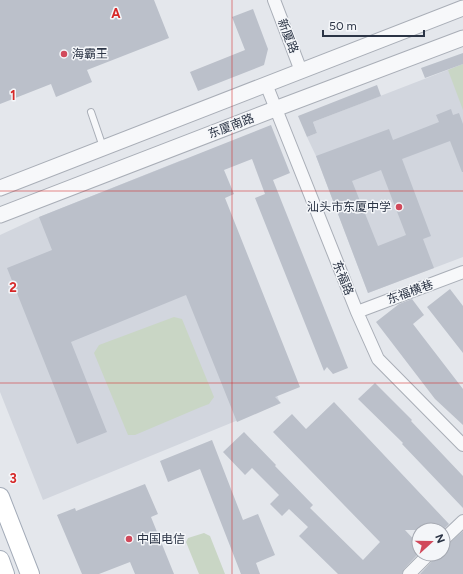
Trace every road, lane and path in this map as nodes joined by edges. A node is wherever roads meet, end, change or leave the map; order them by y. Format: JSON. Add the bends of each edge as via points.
{"nodes":[{"id":1,"x":274,"y":0,"type":"edge"},
{"id":2,"x":463,"y":8,"type":"edge"},
{"id":3,"x":463,"y":38,"type":"edge"},
{"id":4,"x":301,"y":71,"type":"junction"},
{"id":5,"x":266,"y":84,"type":"junction"},
{"id":6,"x":275,"y":108,"type":"junction"},
{"id":7,"x":91,"y":112,"type":"dead end"},
{"id":8,"x":104,"y":147,"type":"junction"},
{"id":9,"x":0,"y":188,"type":"edge"},
{"id":10,"x":0,"y":215,"type":"edge"},
{"id":11,"x":463,"y":272,"type":"edge"},
{"id":12,"x":357,"y":312,"type":"junction"},
{"id":13,"x":463,"y":445,"type":"edge"},
{"id":14,"x":0,"y":497,"type":"edge"},
{"id":15,"x":463,"y":521,"type":"edge"},
{"id":16,"x":451,"y":532,"type":"edge"},
{"id":17,"x":0,"y":560,"type":"edge"},
{"id":18,"x":421,"y":562,"type":"edge"},
{"id":19,"x":6,"y":574,"type":"edge"},
{"id":20,"x":30,"y":574,"type":"edge"},
{"id":21,"x":409,"y":574,"type":"edge"}],
"edges":[{"from":1,"to":4,"type":"street","name":"新厦路"},
{"from":2,"to":4,"type":"street"},
{"from":3,"to":6,"type":"street","name":"东厦南路"},
{"from":4,"to":5,"type":"street"},
{"from":5,"to":6,"type":"street","name":"东福路"},
{"from":5,"to":8,"type":"street"},
{"from":6,"to":10,"type":"street","name":"东厦南路"},
{"from":6,"to":12,"type":"street","name":"东福路"},
{"from":7,"to":8,"type":"lane"},
{"from":8,"to":9,"type":"street"},
{"from":11,"to":12,"type":"street","name":"东福横巷"},
{"from":12,"to":13,"type":"street","name":"东福路","via":[[378,359]]},
{"from":14,"to":20,"type":"main road"},
{"from":15,"to":16,"type":"street"},
{"from":17,"to":19,"type":"main road"},
{"from":18,"to":21,"type":"street"}]}
